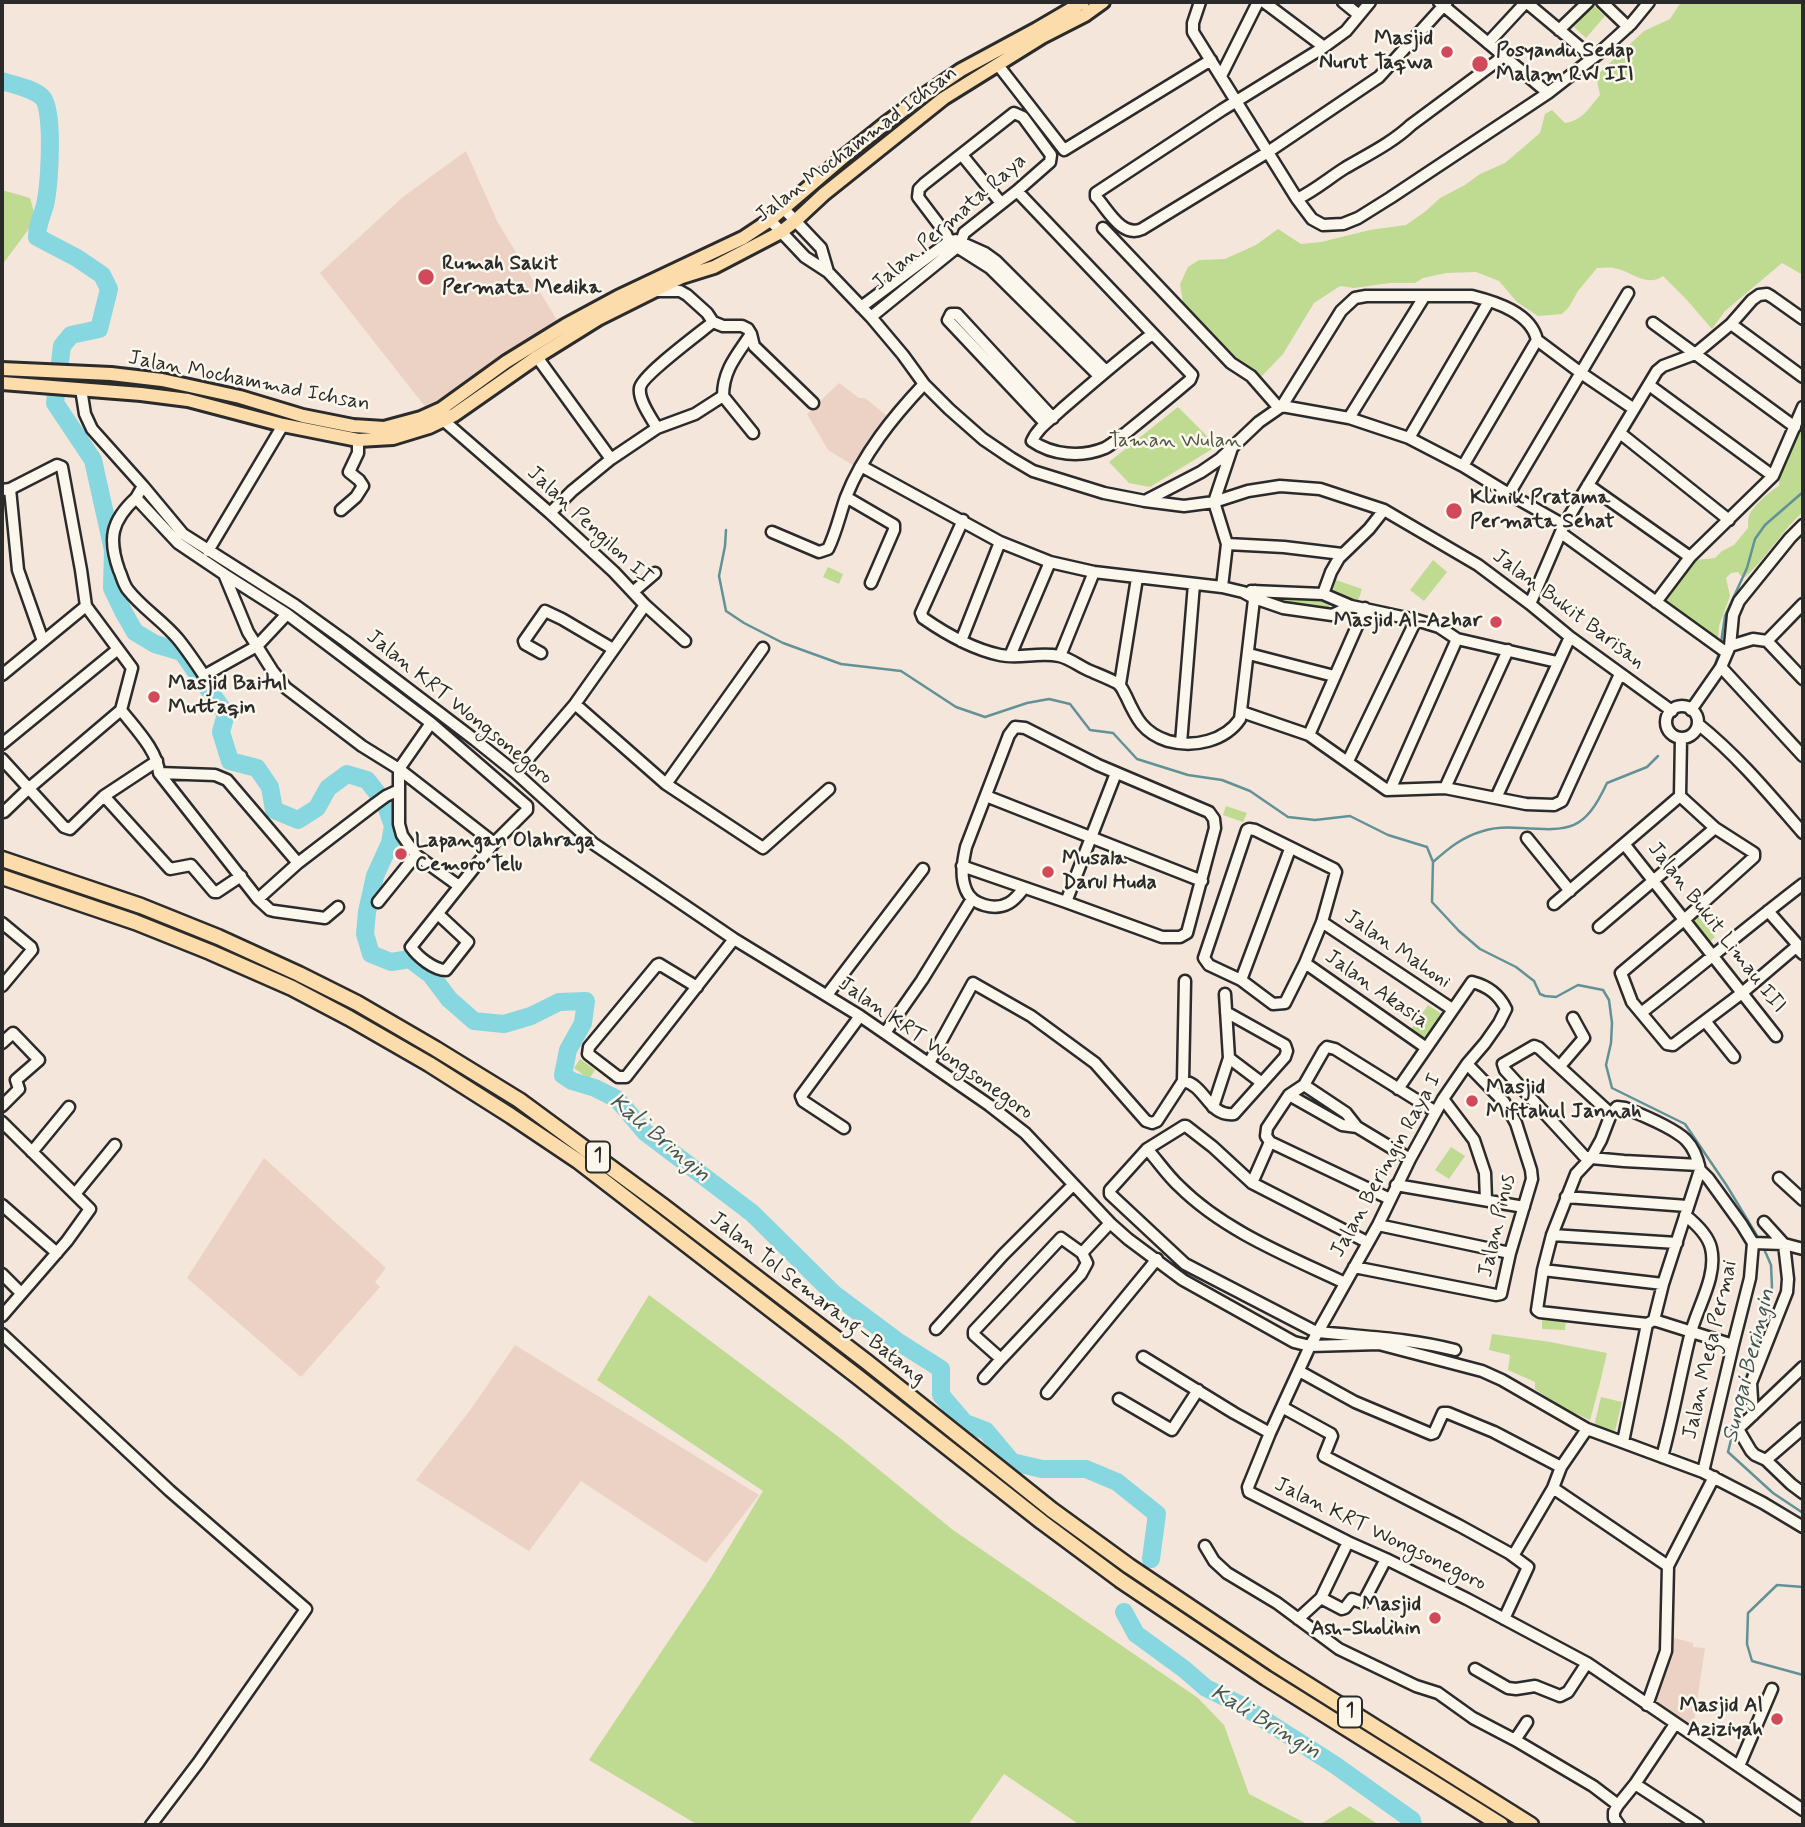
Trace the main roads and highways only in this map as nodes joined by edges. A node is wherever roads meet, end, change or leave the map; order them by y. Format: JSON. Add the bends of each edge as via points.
{"nodes":[{"id":1,"x":1083,"y":2,"type":"edge"},
{"id":2,"x":1103,"y":2,"type":"edge"},
{"id":3,"x":961,"y":70,"type":"junction"},
{"id":4,"x":970,"y":82,"type":"junction"},
{"id":5,"x":652,"y":286,"type":"junction"},
{"id":6,"x":534,"y":352,"type":"junction"},
{"id":7,"x":2,"y":369,"type":"edge"},
{"id":8,"x":162,"y":380,"type":"junction"},
{"id":9,"x":2,"y":383,"type":"edge"},
{"id":10,"x":159,"y":396,"type":"junction"},
{"id":11,"x":2,"y":859,"type":"edge"},
{"id":12,"x":2,"y":877,"type":"edge"},
{"id":13,"x":1501,"y":1825,"type":"edge"},
{"id":14,"x":1531,"y":1825,"type":"edge"}],
"edges":[{"from":1,"to":3,"type":"main road","name":"Jalan Mochammad Ichsan"},
{"from":2,"to":4,"type":"main road","name":"Jalan Mochammad Ichsan"},
{"from":3,"to":4,"type":"main road"},
{"from":3,"to":5,"type":"main road","name":"Jalan Mochammad Ichsan","via":[[839,160],[771,220]]},
{"from":4,"to":5,"type":"main road","name":"Jalan Mochammad Ichsan","via":[[944,98],[780,232],[714,267]]},
{"from":5,"to":6,"type":"main road","name":"Jalan Mochammad Ichsan","via":[[597,308]]},
{"from":6,"to":8,"type":"main road","name":"Jalan Mochammad Ichsan","via":[[506,362],[441,409],[384,428],[303,416]]},
{"from":6,"to":10,"type":"main road","name":"Jalan Mochammad Ichsan","via":[[454,415],[393,438],[358,440]]},
{"from":7,"to":8,"type":"main road","name":"Jalan Mochammad Ichsan"},
{"from":8,"to":10,"type":"main road"},
{"from":9,"to":10,"type":"main road","name":"Jalan Mochammad Ichsan"},
{"from":11,"to":14,"type":"highway","name":"Jalan Tol Semarang–Batang","number":"1","via":[[141,906],[299,974],[357,1003],[519,1100],[1129,1566]]},
{"from":12,"to":13,"type":"highway","name":"Jalan Tol Semarang–Batang","number":"1","via":[[135,922],[292,988],[511,1116],[589,1169],[1120,1580]]}]}
